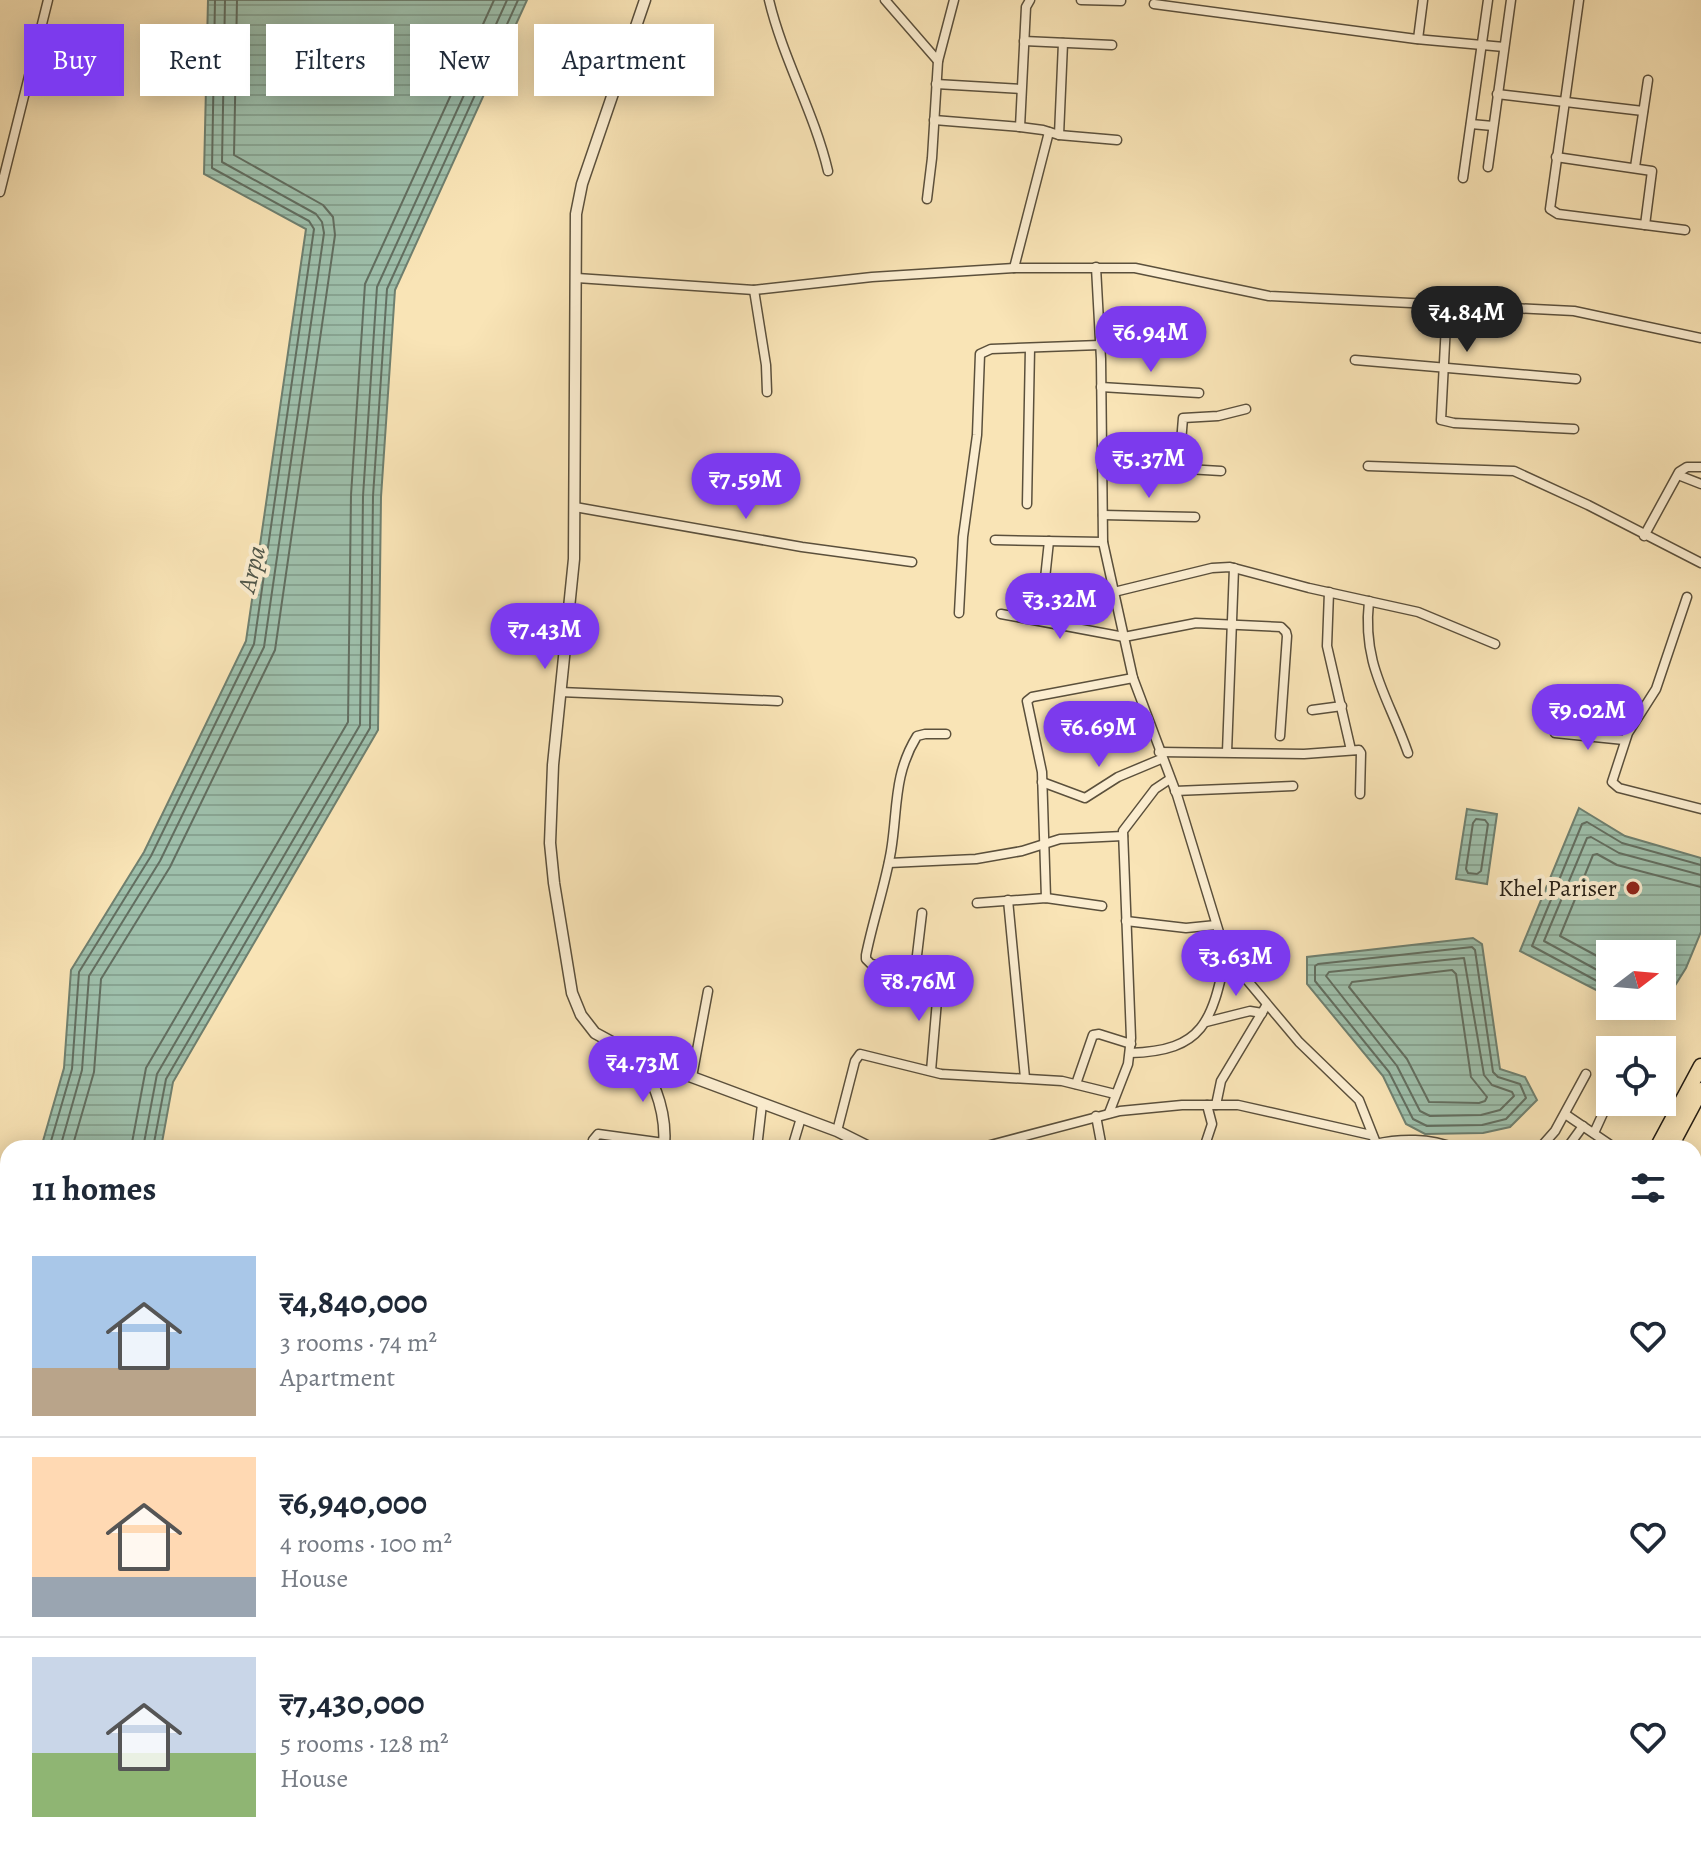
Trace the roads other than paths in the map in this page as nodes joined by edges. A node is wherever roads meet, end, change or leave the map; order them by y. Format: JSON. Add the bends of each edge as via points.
{"nodes":[{"id":1,"x":48,"y":0,"type":"edge"},
{"id":2,"x":645,"y":0,"type":"edge"},
{"id":3,"x":769,"y":0,"type":"edge"},
{"id":4,"x":885,"y":0,"type":"edge"},
{"id":5,"x":954,"y":0,"type":"edge"},
{"id":6,"x":1030,"y":0,"type":"edge"},
{"id":7,"x":1081,"y":0,"type":"edge"},
{"id":8,"x":1423,"y":0,"type":"edge"},
{"id":9,"x":1488,"y":0,"type":"edge"},
{"id":10,"x":1511,"y":0,"type":"edge"},
{"id":11,"x":1579,"y":0,"type":"edge"},
{"id":12,"x":1121,"y":1,"type":"edge"},
{"id":13,"x":1154,"y":4,"type":"dead end"},
{"id":14,"x":1199,"y":5,"type":"edge"},
{"id":15,"x":1418,"y":39,"type":"junction"},
{"id":16,"x":1024,"y":41,"type":"junction"},
{"id":17,"x":1063,"y":43,"type":"junction"},
{"id":18,"x":1112,"y":45,"type":"dead end"},
{"id":19,"x":1482,"y":46,"type":"junction"},
{"id":20,"x":1504,"y":47,"type":"junction"},
{"id":21,"x":938,"y":61,"type":"junction"},
{"id":22,"x":1648,"y":80,"type":"dead end"},
{"id":23,"x":936,"y":84,"type":"junction"},
{"id":24,"x":1021,"y":89,"type":"junction"},
{"id":25,"x":1497,"y":94,"type":"junction"},
{"id":26,"x":1564,"y":101,"type":"junction"},
{"id":27,"x":1643,"y":111,"type":"junction"},
{"id":28,"x":934,"y":120,"type":"junction"},
{"id":29,"x":1471,"y":124,"type":"junction"},
{"id":30,"x":1493,"y":126,"type":"junction"},
{"id":31,"x":1020,"y":127,"type":"junction"},
{"id":32,"x":1049,"y":132,"type":"junction"},
{"id":33,"x":1059,"y":135,"type":"junction"},
{"id":34,"x":1117,"y":140,"type":"dead end"},
{"id":35,"x":0,"y":151,"type":"edge"},
{"id":36,"x":9,"y":156,"type":"junction"},
{"id":37,"x":1556,"y":157,"type":"junction"},
{"id":38,"x":1488,"y":167,"type":"dead end"},
{"id":39,"x":1635,"y":167,"type":"junction"},
{"id":40,"x":828,"y":171,"type":"dead end"},
{"id":41,"x":1463,"y":178,"type":"dead end"},
{"id":42,"x":0,"y":192,"type":"edge"},
{"id":43,"x":927,"y":199,"type":"dead end"},
{"id":44,"x":1645,"y":225,"type":"junction"},
{"id":45,"x":1685,"y":230,"type":"dead end"},
{"id":46,"x":1096,"y":267,"type":"junction"},
{"id":47,"x":1014,"y":268,"type":"junction"},
{"id":48,"x":577,"y":278,"type":"junction"},
{"id":49,"x":754,"y":290,"type":"junction"},
{"id":50,"x":1447,"y":305,"type":"junction"},
{"id":51,"x":1701,"y":338,"type":"edge"},
{"id":52,"x":1100,"y":345,"type":"junction"},
{"id":53,"x":1030,"y":348,"type":"junction"},
{"id":54,"x":1355,"y":360,"type":"dead end"},
{"id":55,"x":1442,"y":367,"type":"junction"},
{"id":56,"x":1576,"y":379,"type":"dead end"},
{"id":57,"x":1101,"y":387,"type":"junction"},
{"id":58,"x":767,"y":392,"type":"dead end"},
{"id":59,"x":1199,"y":393,"type":"dead end"},
{"id":60,"x":1246,"y":409,"type":"dead end"},
{"id":61,"x":1574,"y":429,"type":"dead end"},
{"id":62,"x":1102,"y":464,"type":"junction"},
{"id":63,"x":1368,"y":466,"type":"dead end"},
{"id":64,"x":1179,"y":467,"type":"junction"},
{"id":65,"x":1701,"y":467,"type":"edge"},
{"id":66,"x":1221,"y":471,"type":"dead end"},
{"id":67,"x":1678,"y":475,"type":"junction"},
{"id":68,"x":1701,"y":484,"type":"edge"},
{"id":69,"x":1027,"y":504,"type":"dead end"},
{"id":70,"x":575,"y":507,"type":"junction"},
{"id":71,"x":1103,"y":515,"type":"junction"},
{"id":72,"x":1195,"y":517,"type":"dead end"},
{"id":73,"x":1644,"y":536,"type":"junction"},
{"id":74,"x":995,"y":540,"type":"dead end"},
{"id":75,"x":1049,"y":541,"type":"junction"},
{"id":76,"x":1103,"y":542,"type":"junction"},
{"id":77,"x":912,"y":562,"type":"dead end"},
{"id":78,"x":1701,"y":563,"type":"edge"},
{"id":79,"x":1234,"y":568,"type":"junction"},
{"id":80,"x":1044,"y":588,"type":"dead end"},
{"id":81,"x":1114,"y":592,"type":"junction"},
{"id":82,"x":1329,"y":592,"type":"junction"},
{"id":83,"x":1687,"y":597,"type":"dead end"},
{"id":84,"x":1369,"y":601,"type":"junction"},
{"id":85,"x":959,"y":613,"type":"dead end"},
{"id":86,"x":1001,"y":614,"type":"dead end"},
{"id":87,"x":1231,"y":624,"type":"junction"},
{"id":88,"x":1124,"y":637,"type":"junction"},
{"id":89,"x":1495,"y":644,"type":"dead end"},
{"id":90,"x":1133,"y":678,"type":"junction"},
{"id":91,"x":560,"y":692,"type":"junction"},
{"id":92,"x":778,"y":701,"type":"dead end"},
{"id":93,"x":1342,"y":706,"type":"junction"},
{"id":94,"x":1312,"y":710,"type":"dead end"},
{"id":95,"x":1555,"y":733,"type":"dead end"},
{"id":96,"x":946,"y":734,"type":"dead end"},
{"id":97,"x":1280,"y":736,"type":"dead end"},
{"id":98,"x":1624,"y":740,"type":"junction"},
{"id":99,"x":1351,"y":750,"type":"junction"},
{"id":100,"x":1227,"y":752,"type":"junction"},
{"id":101,"x":1408,"y":753,"type":"dead end"},
{"id":102,"x":1160,"y":755,"type":"junction"},
{"id":103,"x":1170,"y":779,"type":"junction"},
{"id":104,"x":1042,"y":782,"type":"junction"},
{"id":105,"x":1293,"y":786,"type":"dead end"},
{"id":106,"x":1175,"y":791,"type":"junction"},
{"id":107,"x":1360,"y":794,"type":"dead end"},
{"id":108,"x":1701,"y":809,"type":"edge"},
{"id":109,"x":1123,"y":836,"type":"junction"},
{"id":110,"x":1044,"y":844,"type":"junction"},
{"id":111,"x":889,"y":863,"type":"junction"},
{"id":112,"x":1046,"y":898,"type":"junction"},
{"id":113,"x":1008,"y":900,"type":"junction"},
{"id":114,"x":977,"y":903,"type":"dead end"},
{"id":115,"x":1102,"y":906,"type":"dead end"},
{"id":116,"x":922,"y":913,"type":"dead end"},
{"id":117,"x":1126,"y":921,"type":"junction"},
{"id":118,"x":1216,"y":925,"type":"junction"},
{"id":119,"x":1226,"y":955,"type":"junction"},
{"id":120,"x":915,"y":972,"type":"junction"},
{"id":121,"x":708,"y":991,"type":"dead end"},
{"id":122,"x":1264,"y":1010,"type":"junction"},
{"id":123,"x":1206,"y":1022,"type":"junction"},
{"id":124,"x":1130,"y":1048,"type":"junction"},
{"id":125,"x":641,"y":1058,"type":"junction"},
{"id":126,"x":1701,"y":1066,"type":"edge"},
{"id":127,"x":931,"y":1071,"type":"junction"},
{"id":128,"x":1586,"y":1074,"type":"dead end"},
{"id":129,"x":692,"y":1077,"type":"junction"},
{"id":130,"x":1025,"y":1078,"type":"junction"},
{"id":131,"x":1076,"y":1084,"type":"junction"},
{"id":132,"x":1701,"y":1090,"type":"edge"},
{"id":133,"x":1115,"y":1094,"type":"junction"},
{"id":134,"x":762,"y":1104,"type":"junction"},
{"id":135,"x":1212,"y":1105,"type":"junction"},
{"id":136,"x":1109,"y":1113,"type":"junction"},
{"id":137,"x":1565,"y":1114,"type":"junction"},
{"id":138,"x":1096,"y":1116,"type":"junction"},
{"id":139,"x":1602,"y":1116,"type":"edge"},
{"id":140,"x":801,"y":1118,"type":"junction"},
{"id":141,"x":1583,"y":1126,"type":"junction"},
{"id":142,"x":837,"y":1131,"type":"junction"},
{"id":143,"x":1594,"y":1133,"type":"junction"},
{"id":144,"x":1371,"y":1135,"type":"junction"},
{"id":145,"x":593,"y":1140,"type":"edge"},
{"id":146,"x":631,"y":1140,"type":"edge"},
{"id":147,"x":664,"y":1140,"type":"edge"},
{"id":148,"x":758,"y":1140,"type":"edge"},
{"id":149,"x":794,"y":1140,"type":"edge"},
{"id":150,"x":855,"y":1140,"type":"edge"},
{"id":151,"x":1015,"y":1140,"type":"edge"},
{"id":152,"x":1100,"y":1140,"type":"edge"},
{"id":153,"x":1207,"y":1140,"type":"edge"},
{"id":154,"x":1374,"y":1140,"type":"edge"},
{"id":155,"x":1546,"y":1140,"type":"edge"},
{"id":156,"x":1573,"y":1140,"type":"edge"},
{"id":157,"x":1604,"y":1140,"type":"edge"},
{"id":158,"x":1661,"y":1140,"type":"edge"},
{"id":159,"x":1674,"y":1140,"type":"edge"}],
"edges":[{"from":1,"to":36,"type":"street"},
{"from":2,"to":48,"type":"street","via":[[582,184],[576,214]]},
{"from":3,"to":40,"type":"street"},
{"from":4,"to":21,"type":"street"},
{"from":5,"to":21,"type":"street"},
{"from":6,"to":16,"type":"street"},
{"from":7,"to":12,"type":"street"},
{"from":8,"to":15,"type":"street"},
{"from":9,"to":19,"type":"street"},
{"from":10,"to":20,"type":"street"},
{"from":11,"to":26,"type":"street"},
{"from":13,"to":14,"type":"street"},
{"from":14,"to":15,"type":"street"},
{"from":15,"to":19,"type":"street"},
{"from":16,"to":17,"type":"street"},
{"from":16,"to":24,"type":"street"},
{"from":17,"to":18,"type":"street"},
{"from":17,"to":33,"type":"street"},
{"from":19,"to":20,"type":"street"},
{"from":19,"to":29,"type":"street"},
{"from":20,"to":25,"type":"street"},
{"from":21,"to":23,"type":"street"},
{"from":22,"to":27,"type":"street"},
{"from":23,"to":24,"type":"street"},
{"from":23,"to":28,"type":"street"},
{"from":24,"to":31,"type":"street"},
{"from":25,"to":26,"type":"street"},
{"from":25,"to":30,"type":"street"},
{"from":26,"to":27,"type":"street"},
{"from":26,"to":37,"type":"street"},
{"from":27,"to":39,"type":"street"},
{"from":28,"to":31,"type":"street"},
{"from":28,"to":43,"type":"street"},
{"from":29,"to":30,"type":"street"},
{"from":29,"to":41,"type":"street"},
{"from":30,"to":38,"type":"street"},
{"from":31,"to":32,"type":"street"},
{"from":32,"to":33,"type":"street"},
{"from":32,"to":47,"type":"street"},
{"from":33,"to":34,"type":"street"},
{"from":35,"to":36,"type":"street"},
{"from":36,"to":42,"type":"street"},
{"from":37,"to":39,"type":"street"},
{"from":37,"to":44,"type":"street","via":[[1553,213]]},
{"from":39,"to":44,"type":"street","via":[[1652,171]]},
{"from":44,"to":45,"type":"street"},
{"from":46,"to":47,"type":"street"},
{"from":46,"to":50,"type":"street","via":[[1135,268],[1269,296]]},
{"from":46,"to":52,"type":"street"},
{"from":47,"to":49,"type":"street"},
{"from":48,"to":49,"type":"street"},
{"from":48,"to":70,"type":"street"},
{"from":49,"to":58,"type":"street"},
{"from":50,"to":51,"type":"street","via":[[1574,311]]},
{"from":50,"to":55,"type":"street"},
{"from":52,"to":53,"type":"street"},
{"from":52,"to":57,"type":"street"},
{"from":53,"to":69,"type":"street"},
{"from":53,"to":85,"type":"street","via":[[984,351],[978,359],[977,435]]},
{"from":54,"to":55,"type":"street"},
{"from":55,"to":56,"type":"street"},
{"from":55,"to":61,"type":"street","via":[[1440,415],[1445,423]]},
{"from":57,"to":59,"type":"street"},
{"from":57,"to":62,"type":"street"},
{"from":60,"to":64,"type":"street","via":[[1183,418]]},
{"from":62,"to":64,"type":"street"},
{"from":62,"to":71,"type":"street"},
{"from":63,"to":73,"type":"street","via":[[1514,471]]},
{"from":64,"to":66,"type":"street"},
{"from":65,"to":67,"type":"street","via":[[1687,467]]},
{"from":67,"to":68,"type":"street"},
{"from":67,"to":73,"type":"street"},
{"from":70,"to":77,"type":"street"},
{"from":70,"to":91,"type":"street"},
{"from":71,"to":72,"type":"street"},
{"from":71,"to":76,"type":"street"},
{"from":73,"to":78,"type":"street"},
{"from":74,"to":75,"type":"street"},
{"from":75,"to":76,"type":"street"},
{"from":75,"to":80,"type":"street"},
{"from":76,"to":81,"type":"street"},
{"from":79,"to":81,"type":"street","via":[[1212,568]]},
{"from":79,"to":82,"type":"street"},
{"from":79,"to":87,"type":"street"},
{"from":81,"to":88,"type":"street"},
{"from":82,"to":84,"type":"street"},
{"from":82,"to":93,"type":"street","via":[[1326,634]]},
{"from":83,"to":98,"type":"street","via":[[1656,689]]},
{"from":84,"to":89,"type":"street","via":[[1438,619]]},
{"from":84,"to":101,"type":"street","via":[[1370,655]]},
{"from":86,"to":88,"type":"street"},
{"from":87,"to":88,"type":"street","via":[[1187,624]]},
{"from":87,"to":97,"type":"street","via":[[1281,627],[1286,632]]},
{"from":87,"to":100,"type":"street"},
{"from":88,"to":90,"type":"street"},
{"from":90,"to":102,"type":"street"},
{"from":90,"to":104,"type":"street","via":[[1029,699]]},
{"from":91,"to":92,"type":"street"},
{"from":91,"to":125,"type":"street","via":[[550,843],[572,993],[595,1033]]},
{"from":93,"to":94,"type":"street"},
{"from":93,"to":99,"type":"street"},
{"from":95,"to":98,"type":"street"},
{"from":96,"to":111,"type":"street","via":[[921,734],[910,751],[897,784]]},
{"from":98,"to":108,"type":"street","via":[[1614,786]]},
{"from":99,"to":100,"type":"street"},
{"from":99,"to":107,"type":"street","via":[[1361,753]]},
{"from":100,"to":102,"type":"street"},
{"from":102,"to":103,"type":"street"},
{"from":102,"to":104,"type":"street","via":[[1085,798]]},
{"from":103,"to":106,"type":"street"},
{"from":103,"to":109,"type":"street","via":[[1126,823]]},
{"from":104,"to":110,"type":"street"},
{"from":105,"to":106,"type":"street"},
{"from":106,"to":118,"type":"street"},
{"from":109,"to":110,"type":"street"},
{"from":109,"to":117,"type":"street"},
{"from":110,"to":111,"type":"street","via":[[976,859]]},
{"from":110,"to":112,"type":"street"},
{"from":111,"to":120,"type":"street","via":[[866,959]]},
{"from":112,"to":113,"type":"street"},
{"from":112,"to":115,"type":"street"},
{"from":113,"to":114,"type":"street"},
{"from":113,"to":130,"type":"street"},
{"from":116,"to":120,"type":"street"},
{"from":117,"to":118,"type":"street","via":[[1186,928]]},
{"from":117,"to":124,"type":"street"},
{"from":118,"to":119,"type":"street"},
{"from":119,"to":122,"type":"street"},
{"from":119,"to":123,"type":"street"},
{"from":120,"to":127,"type":"street","via":[[939,977]]},
{"from":121,"to":129,"type":"street"},
{"from":122,"to":123,"type":"street"},
{"from":122,"to":135,"type":"street"},
{"from":122,"to":144,"type":"street","via":[[1359,1100]]},
{"from":123,"to":124,"type":"street","via":[[1171,1049]]},
{"from":124,"to":131,"type":"street","via":[[1093,1035]]},
{"from":124,"to":133,"type":"street"},
{"from":125,"to":129,"type":"street"},
{"from":125,"to":147,"type":"street","via":[[660,1099]]},
{"from":126,"to":158,"type":"main road"},
{"from":127,"to":130,"type":"street"},
{"from":127,"to":142,"type":"street","via":[[860,1054]]},
{"from":128,"to":137,"type":"street"},
{"from":129,"to":134,"type":"street"},
{"from":130,"to":131,"type":"street"},
{"from":131,"to":133,"type":"street"},
{"from":132,"to":159,"type":"main road"},
{"from":133,"to":136,"type":"street"},
{"from":134,"to":140,"type":"street"},
{"from":134,"to":148,"type":"street"},
{"from":135,"to":136,"type":"street"},
{"from":135,"to":144,"type":"street","via":[[1255,1108]]},
{"from":135,"to":153,"type":"street"},
{"from":136,"to":138,"type":"street"},
{"from":137,"to":141,"type":"street"},
{"from":137,"to":155,"type":"street"},
{"from":138,"to":151,"type":"street"},
{"from":138,"to":152,"type":"street"},
{"from":139,"to":143,"type":"street"},
{"from":140,"to":142,"type":"street"},
{"from":140,"to":149,"type":"street"},
{"from":141,"to":143,"type":"street"},
{"from":141,"to":156,"type":"street"},
{"from":142,"to":150,"type":"street"},
{"from":143,"to":157,"type":"street"},
{"from":144,"to":154,"type":"street"},
{"from":145,"to":146,"type":"street","via":[[598,1134]]}]}
